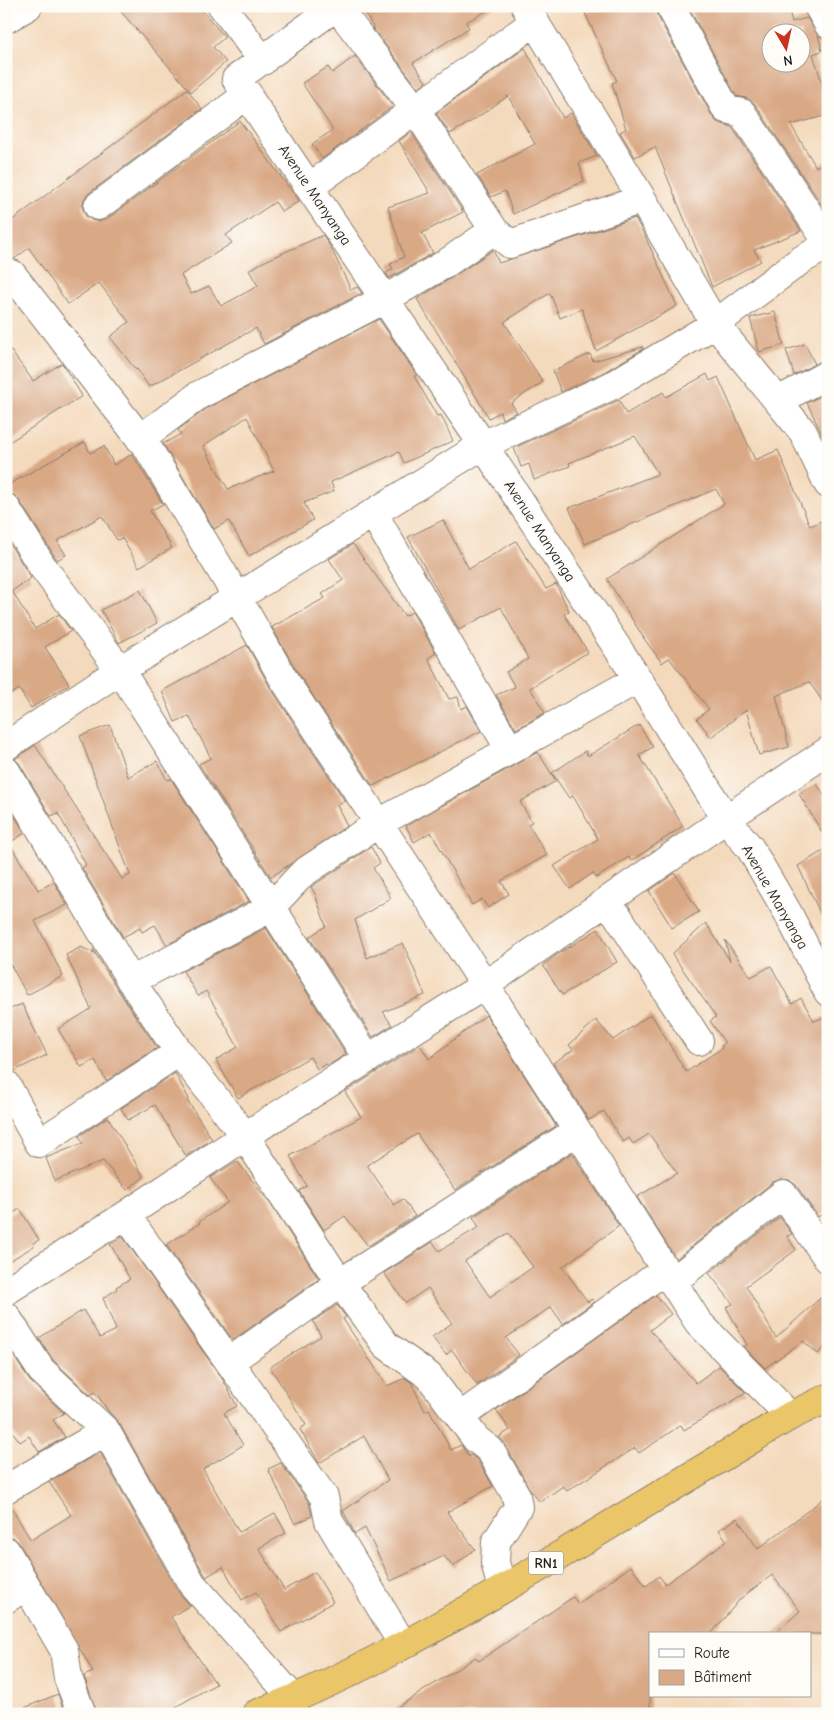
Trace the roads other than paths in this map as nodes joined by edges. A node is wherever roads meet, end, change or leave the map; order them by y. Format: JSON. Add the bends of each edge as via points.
{"nodes":[{"id":1,"x":28,"y":6,"type":"edge"},
{"id":2,"x":222,"y":6,"type":"edge"},
{"id":3,"x":337,"y":6,"type":"edge"},
{"id":4,"x":670,"y":6,"type":"edge"},
{"id":5,"x":818,"y":6,"type":"edge"},
{"id":6,"x":529,"y":14,"type":"edge"},
{"id":7,"x":6,"y":19,"type":"edge"},
{"id":8,"x":828,"y":24,"type":"edge"},
{"id":9,"x":263,"y":61,"type":"junction"},
{"id":10,"x":242,"y":87,"type":"junction"},
{"id":11,"x":415,"y":109,"type":"junction"},
{"id":12,"x":310,"y":187,"type":"junction"},
{"id":13,"x":642,"y":199,"type":"junction"},
{"id":14,"x":98,"y":206,"type":"dead end"},
{"id":15,"x":494,"y":230,"type":"junction"},
{"id":16,"x":828,"y":244,"type":"edge"},
{"id":17,"x":9,"y":276,"type":"edge"},
{"id":18,"x":385,"y":299,"type":"junction"},
{"id":19,"x":716,"y":324,"type":"junction"},
{"id":20,"x":828,"y":374,"type":"edge"},
{"id":21,"x":778,"y":401,"type":"junction"},
{"id":22,"x":140,"y":439,"type":"junction"},
{"id":23,"x":483,"y":445,"type":"junction"},
{"id":24,"x":828,"y":484,"type":"edge"},
{"id":25,"x":6,"y":508,"type":"edge"},
{"id":26,"x":373,"y":513,"type":"junction"},
{"id":27,"x":237,"y":597,"type":"junction"},
{"id":28,"x":120,"y":670,"type":"junction"},
{"id":29,"x":638,"y":679,"type":"junction"},
{"id":30,"x":6,"y":746,"type":"edge"},
{"id":31,"x":510,"y":750,"type":"junction"},
{"id":32,"x":828,"y":751,"type":"edge"},
{"id":33,"x":6,"y":771,"type":"edge"},
{"id":34,"x":726,"y":819,"type":"junction"},
{"id":35,"x":379,"y":823,"type":"junction"},
{"id":36,"x":608,"y":901,"type":"junction"},
{"id":37,"x":270,"y":908,"type":"junction"},
{"id":38,"x":131,"y":981,"type":"junction"},
{"id":39,"x":485,"y":985,"type":"junction"},
{"id":40,"x":828,"y":992,"type":"edge"},
{"id":41,"x":699,"y":1041,"type":"dead end"},
{"id":42,"x":179,"y":1052,"type":"junction"},
{"id":43,"x":368,"y":1060,"type":"junction"},
{"id":44,"x":6,"y":1084,"type":"edge"},
{"id":45,"x":577,"y":1131,"type":"junction"},
{"id":46,"x":245,"y":1136,"type":"junction"},
{"id":47,"x":126,"y":1215,"type":"junction"},
{"id":48,"x":828,"y":1259,"type":"edge"},
{"id":49,"x":668,"y":1276,"type":"junction"},
{"id":50,"x":340,"y":1283,"type":"junction"},
{"id":51,"x":6,"y":1290,"type":"edge"},
{"id":52,"x":7,"y":1319,"type":"edge"},
{"id":53,"x":229,"y":1362,"type":"junction"},
{"id":54,"x":828,"y":1398,"type":"edge"},
{"id":55,"x":790,"y":1416,"type":"junction"},
{"id":56,"x":460,"y":1417,"type":"junction"},
{"id":57,"x":106,"y":1431,"type":"junction"},
{"id":58,"x":6,"y":1489,"type":"edge"},
{"id":59,"x":6,"y":1551,"type":"edge"},
{"id":60,"x":502,"y":1590,"type":"junction"},
{"id":61,"x":16,"y":1593,"type":"edge"},
{"id":62,"x":403,"y":1645,"type":"junction"},
{"id":63,"x":294,"y":1699,"type":"junction"},
{"id":64,"x":82,"y":1714,"type":"edge"},
{"id":65,"x":256,"y":1714,"type":"edge"}],
"edges":[{"from":1,"to":7,"type":"street"},
{"from":2,"to":9,"type":"street"},
{"from":3,"to":9,"type":"street"},
{"from":3,"to":11,"type":"street"},
{"from":4,"to":16,"type":"street","via":[[726,109],[742,113]]},
{"from":5,"to":8,"type":"street"},
{"from":6,"to":11,"type":"street"},
{"from":6,"to":13,"type":"street"},
{"from":9,"to":10,"type":"street"},
{"from":10,"to":12,"type":"street","name":"Avenue Manyanga"},
{"from":10,"to":14,"type":"street"},
{"from":11,"to":12,"type":"street"},
{"from":11,"to":15,"type":"street"},
{"from":12,"to":18,"type":"street","name":"Avenue Manyanga"},
{"from":13,"to":15,"type":"street","via":[[510,244]]},
{"from":13,"to":19,"type":"street"},
{"from":15,"to":18,"type":"street","via":[[445,264]]},
{"from":16,"to":19,"type":"street","via":[[801,260]]},
{"from":17,"to":22,"type":"street"},
{"from":18,"to":22,"type":"street","via":[[199,395]]},
{"from":18,"to":23,"type":"street","name":"Avenue Manyanga"},
{"from":19,"to":21,"type":"street"},
{"from":19,"to":23,"type":"street","via":[[611,386]]},
{"from":20,"to":21,"type":"street"},
{"from":21,"to":24,"type":"street","via":[[803,432]]},
{"from":22,"to":27,"type":"street"},
{"from":23,"to":26,"type":"street"},
{"from":23,"to":29,"type":"street","name":"Avenue Manyanga"},
{"from":25,"to":28,"type":"street","via":[[42,566]]},
{"from":26,"to":27,"type":"street"},
{"from":26,"to":31,"type":"street"},
{"from":27,"to":28,"type":"street"},
{"from":27,"to":35,"type":"street","via":[[283,678]]},
{"from":28,"to":30,"type":"street"},
{"from":28,"to":37,"type":"street"},
{"from":29,"to":31,"type":"street"},
{"from":29,"to":34,"type":"street","name":"Avenue Manyanga"},
{"from":31,"to":35,"type":"street"},
{"from":32,"to":34,"type":"street"},
{"from":33,"to":38,"type":"street"},
{"from":34,"to":36,"type":"street"},
{"from":34,"to":40,"type":"street","name":"Avenue Manyanga","via":[[750,848]]},
{"from":35,"to":37,"type":"street","via":[[303,873]]},
{"from":35,"to":39,"type":"street"},
{"from":36,"to":39,"type":"street"},
{"from":36,"to":41,"type":"street"},
{"from":37,"to":38,"type":"street"},
{"from":37,"to":43,"type":"street"},
{"from":38,"to":42,"type":"street"},
{"from":39,"to":43,"type":"street"},
{"from":39,"to":45,"type":"street"},
{"from":42,"to":44,"type":"street","via":[[40,1143]]},
{"from":42,"to":46,"type":"street"},
{"from":43,"to":46,"type":"street"},
{"from":45,"to":49,"type":"street"},
{"from":45,"to":50,"type":"street"},
{"from":46,"to":47,"type":"street"},
{"from":46,"to":50,"type":"street"},
{"from":47,"to":51,"type":"street"},
{"from":47,"to":53,"type":"street"},
{"from":48,"to":49,"type":"street","via":[[783,1194]]},
{"from":49,"to":55,"type":"street","via":[[698,1322]]},
{"from":49,"to":56,"type":"street"},
{"from":50,"to":53,"type":"street"},
{"from":50,"to":56,"type":"street","via":[[386,1345],[429,1376]]},
{"from":52,"to":57,"type":"street","via":[[41,1370]]},
{"from":53,"to":62,"type":"street","via":[[324,1497],[329,1521]]},
{"from":54,"to":55,"type":"highway","number":"RN1"},
{"from":55,"to":60,"type":"highway","number":"RN1"},
{"from":56,"to":60,"type":"street","via":[[476,1439],[490,1450],[516,1495],[518,1507],[496,1542],[495,1562]]},
{"from":57,"to":58,"type":"street"},
{"from":57,"to":63,"type":"street","via":[[192,1584]]},
{"from":59,"to":61,"type":"street"},
{"from":60,"to":62,"type":"highway","number":"RN1"},
{"from":61,"to":64,"type":"street","via":[[64,1650],[68,1678]]},
{"from":62,"to":63,"type":"highway","number":"RN1"},
{"from":63,"to":65,"type":"highway","number":"RN1"}]}
